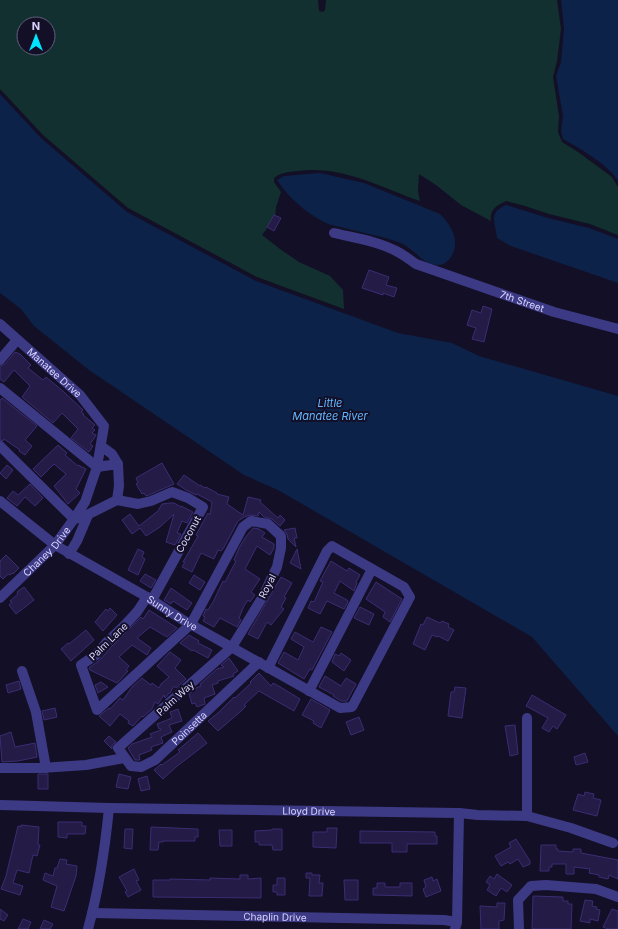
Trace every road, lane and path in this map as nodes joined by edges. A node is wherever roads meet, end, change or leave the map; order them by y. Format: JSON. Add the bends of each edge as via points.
{"nodes":[{"id":1,"x":334,"y":233,"type":"dead end"},
{"id":2,"x":0,"y":324,"type":"edge"},
{"id":3,"x":618,"y":329,"type":"edge"},
{"id":4,"x":17,"y":340,"type":"junction"},
{"id":5,"x":0,"y":360,"type":"edge"},
{"id":6,"x":0,"y":388,"type":"edge"},
{"id":7,"x":0,"y":446,"type":"edge"},
{"id":8,"x":101,"y":446,"type":"junction"},
{"id":9,"x":118,"y":464,"type":"junction"},
{"id":10,"x":97,"y":466,"type":"junction"},
{"id":11,"x":117,"y":500,"type":"junction"},
{"id":12,"x":0,"y":501,"type":"edge"},
{"id":13,"x":88,"y":514,"type":"junction"},
{"id":14,"x":74,"y":519,"type":"junction"},
{"id":15,"x":55,"y":546,"type":"junction"},
{"id":16,"x":69,"y":554,"type":"junction"},
{"id":17,"x":372,"y":569,"type":"junction"},
{"id":18,"x":0,"y":598,"type":"edge"},
{"id":19,"x":149,"y":598,"type":"junction"},
{"id":20,"x":191,"y":624,"type":"junction"},
{"id":21,"x":232,"y":647,"type":"junction"},
{"id":22,"x":259,"y":662,"type":"junction"},
{"id":23,"x":268,"y":668,"type":"junction"},
{"id":24,"x":22,"y":671,"type":"dead end"},
{"id":25,"x":309,"y":691,"type":"junction"},
{"id":26,"x":527,"y":718,"type":"dead end"},
{"id":27,"x":124,"y":758,"type":"junction"},
{"id":28,"x":0,"y":768,"type":"edge"},
{"id":29,"x":46,"y":768,"type":"junction"},
{"id":30,"x":0,"y":805,"type":"edge"},
{"id":31,"x":109,"y":808,"type":"junction"},
{"id":32,"x":459,"y":813,"type":"junction"},
{"id":33,"x":526,"y":816,"type":"junction"},
{"id":34,"x":613,"y":843,"type":"dead end"},
{"id":35,"x":618,"y":897,"type":"edge"},
{"id":36,"x":92,"y":913,"type":"junction"},
{"id":37,"x":456,"y":926,"type":"edge"},
{"id":38,"x":88,"y":929,"type":"edge"},
{"id":39,"x":519,"y":929,"type":"edge"}],
"edges":[{"from":1,"to":3,"type":"street","name":"7th Street","via":[[367,240],[398,252],[416,264],[554,312]]},
{"from":2,"to":4,"type":"street","name":"Manatee Drive"},
{"from":4,"to":5,"type":"street"},
{"from":4,"to":8,"type":"street","name":"Manatee Drive","via":[[80,395],[104,426]]},
{"from":6,"to":10,"type":"street"},
{"from":7,"to":14,"type":"street"},
{"from":8,"to":9,"type":"street","via":[[112,454]]},
{"from":8,"to":10,"type":"street"},
{"from":9,"to":10,"type":"street"},
{"from":9,"to":11,"type":"street"},
{"from":10,"to":14,"type":"street","via":[[85,502]]},
{"from":11,"to":13,"type":"street","name":"Chaney Drive"},
{"from":11,"to":19,"type":"street","name":"Coconut","via":[[138,504],[172,492],[204,507]]},
{"from":12,"to":15,"type":"street","name":"Sunny Drive"},
{"from":13,"to":14,"type":"street","name":"Chaney Drive"},
{"from":13,"to":16,"type":"street"},
{"from":14,"to":15,"type":"street","name":"Chaney Drive"},
{"from":15,"to":16,"type":"street","name":"Sunny Drive"},
{"from":15,"to":18,"type":"street","name":"Chaney Drive"},
{"from":16,"to":19,"type":"street","name":"Sunny Drive"},
{"from":17,"to":23,"type":"street","via":[[332,546],[327,551]]},
{"from":17,"to":25,"type":"street"},
{"from":17,"to":25,"type":"street","name":"Sunny Drive","via":[[404,587],[410,596],[352,707],[340,708]]},
{"from":19,"to":20,"type":"street","name":"Sunny Drive"},
{"from":19,"to":20,"type":"street","name":"Palm Lane","via":[[96,655],[81,665],[97,710]]},
{"from":20,"to":21,"type":"street","name":"Sunny Drive"},
{"from":20,"to":21,"type":"street","name":"Royal","via":[[243,527],[251,521],[268,524],[281,536],[277,567],[262,598]]},
{"from":21,"to":22,"type":"street","name":"Sunny Drive"},
{"from":21,"to":27,"type":"street","name":"Palm Way","via":[[118,748]]},
{"from":22,"to":23,"type":"street","name":"Sunny Drive"},
{"from":22,"to":27,"type":"street","name":"Poinsetta","via":[[155,760],[141,767],[131,766]]},
{"from":23,"to":25,"type":"street","name":"Sunny Drive"},
{"from":24,"to":29,"type":"street","via":[[36,712]]},
{"from":26,"to":33,"type":"street"},
{"from":27,"to":29,"type":"street","via":[[86,765]]},
{"from":28,"to":29,"type":"street"},
{"from":30,"to":31,"type":"street","name":"Lloyd Drive"},
{"from":31,"to":32,"type":"street","name":"Lloyd Drive"},
{"from":31,"to":36,"type":"street","via":[[105,851]]},
{"from":32,"to":33,"type":"street","name":"Lloyd Drive"},
{"from":32,"to":37,"type":"street"},
{"from":33,"to":34,"type":"street","name":"Lloyd Drive"},
{"from":35,"to":39,"type":"street","via":[[596,888],[531,886],[518,900]]},
{"from":36,"to":37,"type":"street","name":"Chaplin Drive","via":[[444,920]]},
{"from":36,"to":38,"type":"street"}]}
